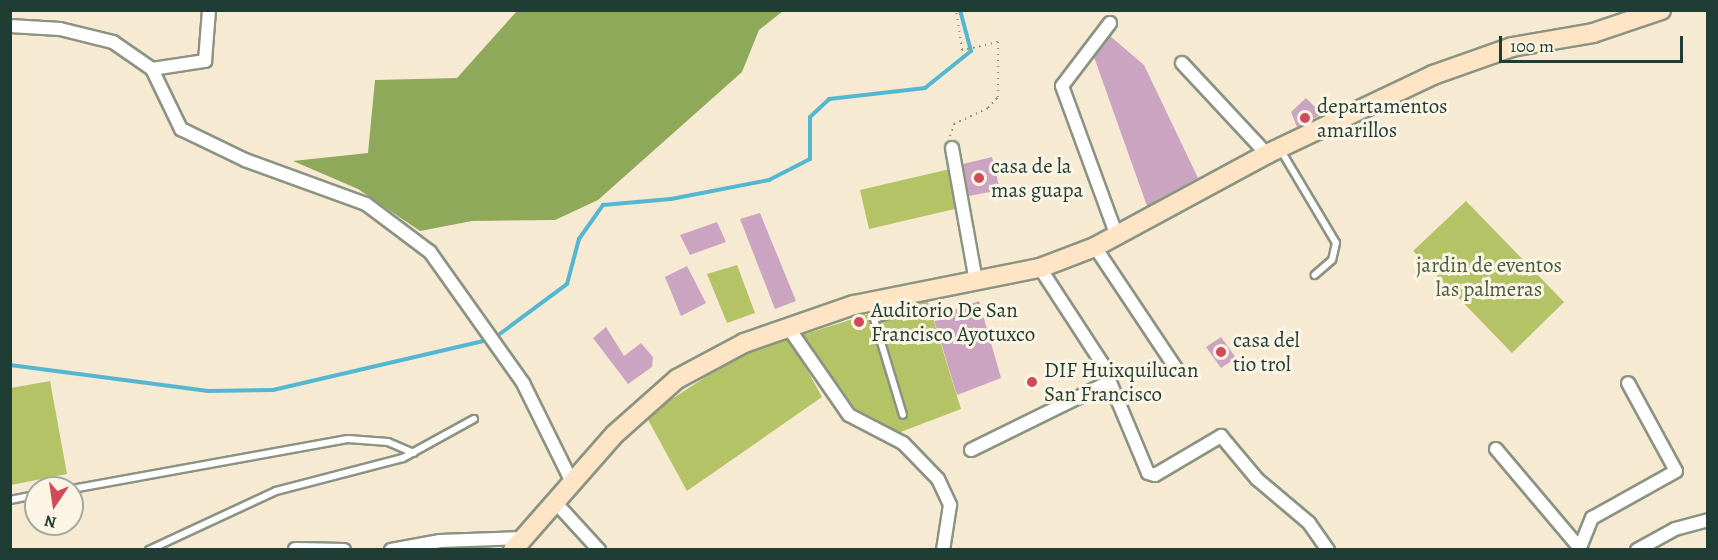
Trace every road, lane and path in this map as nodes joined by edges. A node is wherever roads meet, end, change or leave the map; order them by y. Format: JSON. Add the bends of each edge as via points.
{"nodes":[{"id":1,"x":209,"y":10,"type":"edge"},
{"id":2,"x":956,"y":10,"type":"edge"},
{"id":3,"x":1661,"y":10,"type":"edge"},
{"id":4,"x":1110,"y":23,"type":"dead end"},
{"id":5,"x":10,"y":26,"type":"edge"},
{"id":6,"x":1182,"y":63,"type":"dead end"},
{"id":7,"x":152,"y":69,"type":"junction"},
{"id":8,"x":952,"y":148,"type":"joint"},
{"id":9,"x":1273,"y":151,"type":"junction"},
{"id":10,"x":1117,"y":236,"type":"junction"},
{"id":11,"x":1095,"y":247,"type":"junction"},
{"id":12,"x":1040,"y":268,"type":"junction"},
{"id":13,"x":1315,"y":274,"type":"dead end"},
{"id":14,"x":976,"y":282,"type":"junction"},
{"id":15,"x":895,"y":295,"type":"junction"},
{"id":16,"x":789,"y":327,"type":"junction"},
{"id":17,"x":1178,"y":370,"type":"dead end"},
{"id":18,"x":1109,"y":382,"type":"junction"},
{"id":19,"x":1629,"y":383,"type":"dead end"},
{"id":20,"x":903,"y":415,"type":"dead end"},
{"id":21,"x":474,"y":419,"type":"dead end"},
{"id":22,"x":1496,"y":448,"type":"dead end"},
{"id":23,"x":971,"y":450,"type":"dead end"},
{"id":24,"x":414,"y":453,"type":"junction"},
{"id":25,"x":573,"y":484,"type":"junction"},
{"id":26,"x":84,"y":487,"type":"edge"},
{"id":27,"x":556,"y":503,"type":"junction"},
{"id":28,"x":1707,"y":520,"type":"edge"},
{"id":29,"x":519,"y":544,"type":"edge"},
{"id":30,"x":1578,"y":548,"type":"edge"},
{"id":31,"x":149,"y":549,"type":"edge"},
{"id":32,"x":295,"y":549,"type":"edge"},
{"id":33,"x":345,"y":549,"type":"edge"},
{"id":34,"x":391,"y":549,"type":"edge"},
{"id":35,"x":599,"y":549,"type":"edge"},
{"id":36,"x":944,"y":549,"type":"edge"},
{"id":37,"x":1328,"y":549,"type":"edge"},
{"id":38,"x":1637,"y":549,"type":"edge"}],
"edges":[{"from":1,"to":7,"type":"street","via":[[205,61]]},
{"from":2,"to":8,"type":"path","via":[[962,50],[998,42],[998,97],[988,108],[954,124]]},
{"from":3,"to":9,"type":"main road","via":[[1593,33],[1512,47],[1433,75]]},
{"from":4,"to":10,"type":"street","via":[[1062,86]]},
{"from":5,"to":7,"type":"street","via":[[92,34]]},
{"from":6,"to":9,"type":"street"},
{"from":7,"to":25,"type":"street","via":[[181,129],[245,160],[366,204],[430,252],[523,383]]},
{"from":8,"to":14,"type":"street"},
{"from":9,"to":10,"type":"main road"},
{"from":9,"to":13,"type":"lane","via":[[1336,243],[1332,260]]},
{"from":10,"to":11,"type":"main road"},
{"from":11,"to":12,"type":"main road"},
{"from":11,"to":17,"type":"street"},
{"from":12,"to":14,"type":"main road"},
{"from":12,"to":18,"type":"street"},
{"from":14,"to":15,"type":"main road"},
{"from":15,"to":16,"type":"main road"},
{"from":15,"to":20,"type":"lane","via":[[901,311],[874,320]]},
{"from":16,"to":25,"type":"main road","via":[[718,355],[677,379],[615,434]]},
{"from":16,"to":36,"type":"street","via":[[849,415],[903,444],[938,479],[950,505]]},
{"from":18,"to":23,"type":"street"},
{"from":18,"to":37,"type":"street","via":[[1148,473],[1155,475],[1221,436],[1257,479],[1309,523]]},
{"from":19,"to":30,"type":"street","via":[[1676,471],[1592,518]]},
{"from":21,"to":24,"type":"lane"},
{"from":22,"to":30,"type":"street"},
{"from":24,"to":26,"type":"lane","via":[[388,441],[348,439]]},
{"from":24,"to":31,"type":"lane","via":[[276,492]]},
{"from":25,"to":27,"type":"main road"},
{"from":27,"to":29,"type":"main road"},
{"from":27,"to":35,"type":"street"},
{"from":28,"to":38,"type":"street","via":[[1675,528]]},
{"from":29,"to":34,"type":"street","via":[[440,541]]},
{"from":32,"to":33,"type":"street"}]}
